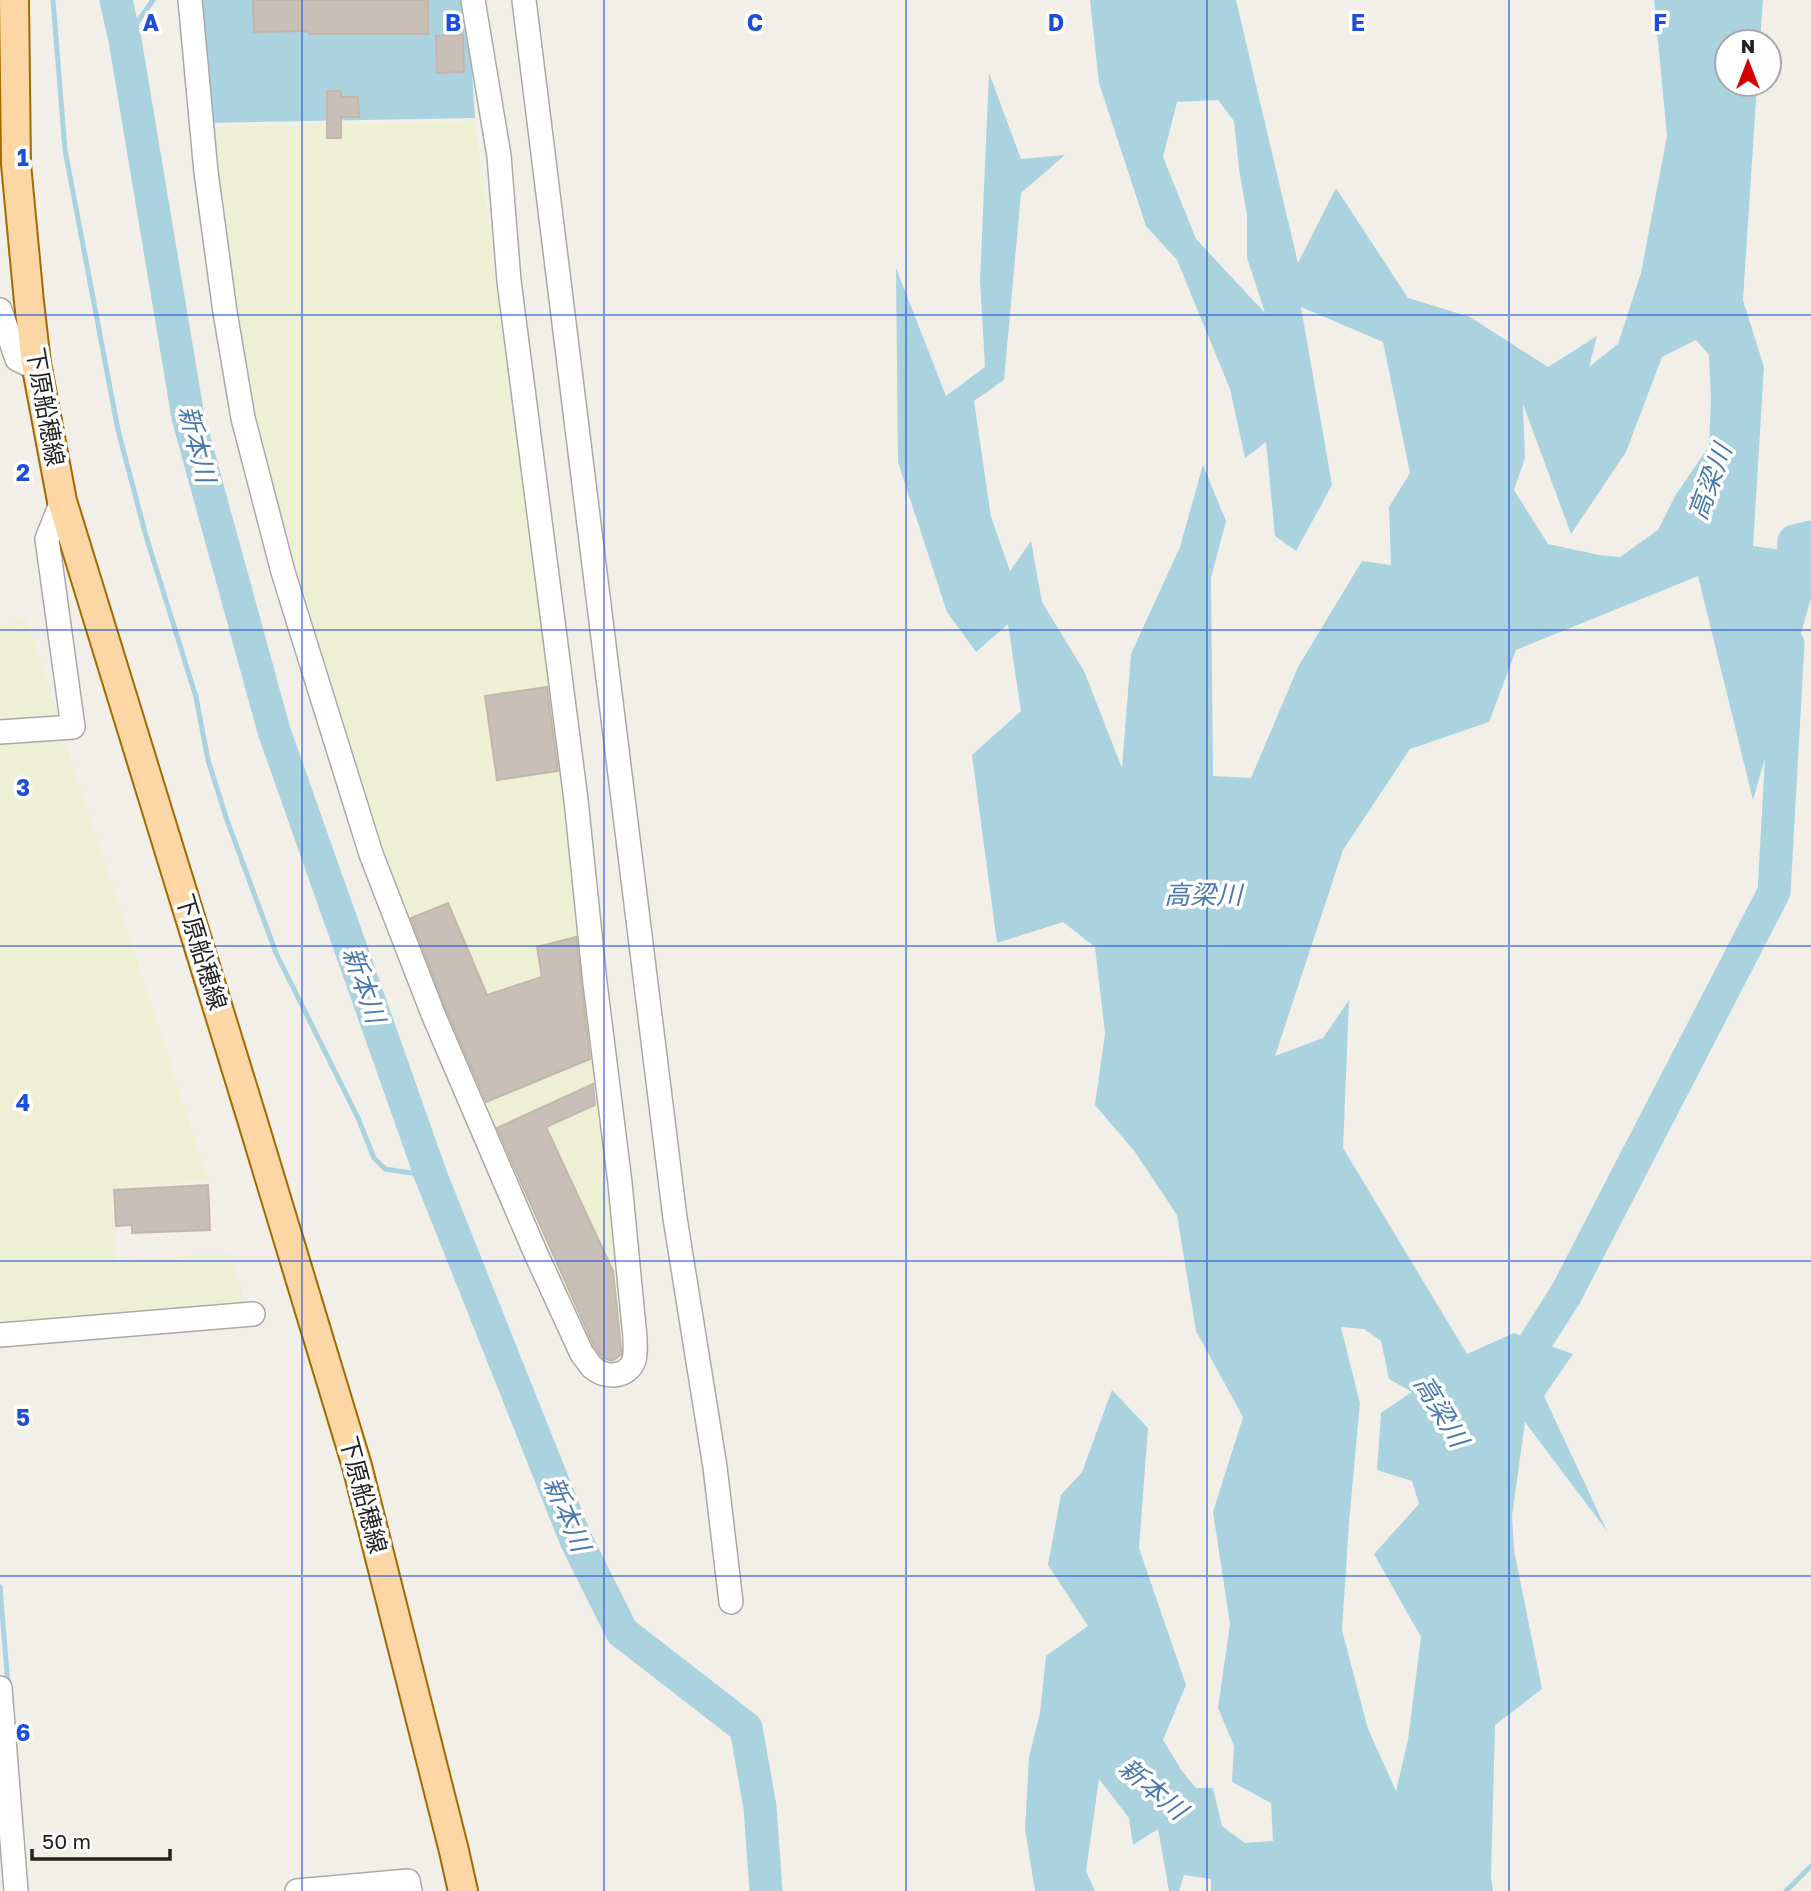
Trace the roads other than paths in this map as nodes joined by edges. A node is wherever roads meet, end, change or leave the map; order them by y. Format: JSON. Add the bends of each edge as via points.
{"nodes":[{"id":1,"x":13,"y":0,"type":"edge"},
{"id":2,"x":190,"y":0,"type":"edge"},
{"id":3,"x":472,"y":0,"type":"edge"},
{"id":4,"x":524,"y":0,"type":"edge"},
{"id":5,"x":0,"y":310,"type":"edge"},
{"id":6,"x":36,"y":363,"type":"junction"},
{"id":7,"x":62,"y":500,"type":"junction"},
{"id":8,"x":0,"y":732,"type":"edge"},
{"id":9,"x":253,"y":1314,"type":"dead end"},
{"id":10,"x":0,"y":1335,"type":"edge"},
{"id":11,"x":731,"y":1602,"type":"dead end"},
{"id":12,"x":0,"y":1688,"type":"edge"},
{"id":13,"x":16,"y":1891,"type":"edge"},
{"id":14,"x":297,"y":1891,"type":"edge"},
{"id":15,"x":410,"y":1891,"type":"edge"},
{"id":16,"x":463,"y":1891,"type":"edge"}],
"edges":[{"from":1,"to":6,"type":"main road","name":"下原船穂線","via":[[16,164]]},
{"from":2,"to":3,"type":"street","via":[[208,185],[243,418],[283,572],[359,816],[433,1014],[536,1254],[583,1354],[593,1368],[619,1375],[635,1358],[620,1183],[509,281],[499,156]]},
{"from":4,"to":11,"type":"street","via":[[675,1218],[715,1467]]},
{"from":5,"to":6,"type":"street","via":[[17,359]]},
{"from":6,"to":7,"type":"main road","name":"下原船穂線"},
{"from":7,"to":8,"type":"street","via":[[47,539],[72,727]]},
{"from":7,"to":16,"type":"main road","name":"下原船穂線","via":[[357,1466]]},
{"from":9,"to":10,"type":"street"},
{"from":12,"to":13,"type":"street"},
{"from":14,"to":15,"type":"street","via":[[408,1881]]}]}
